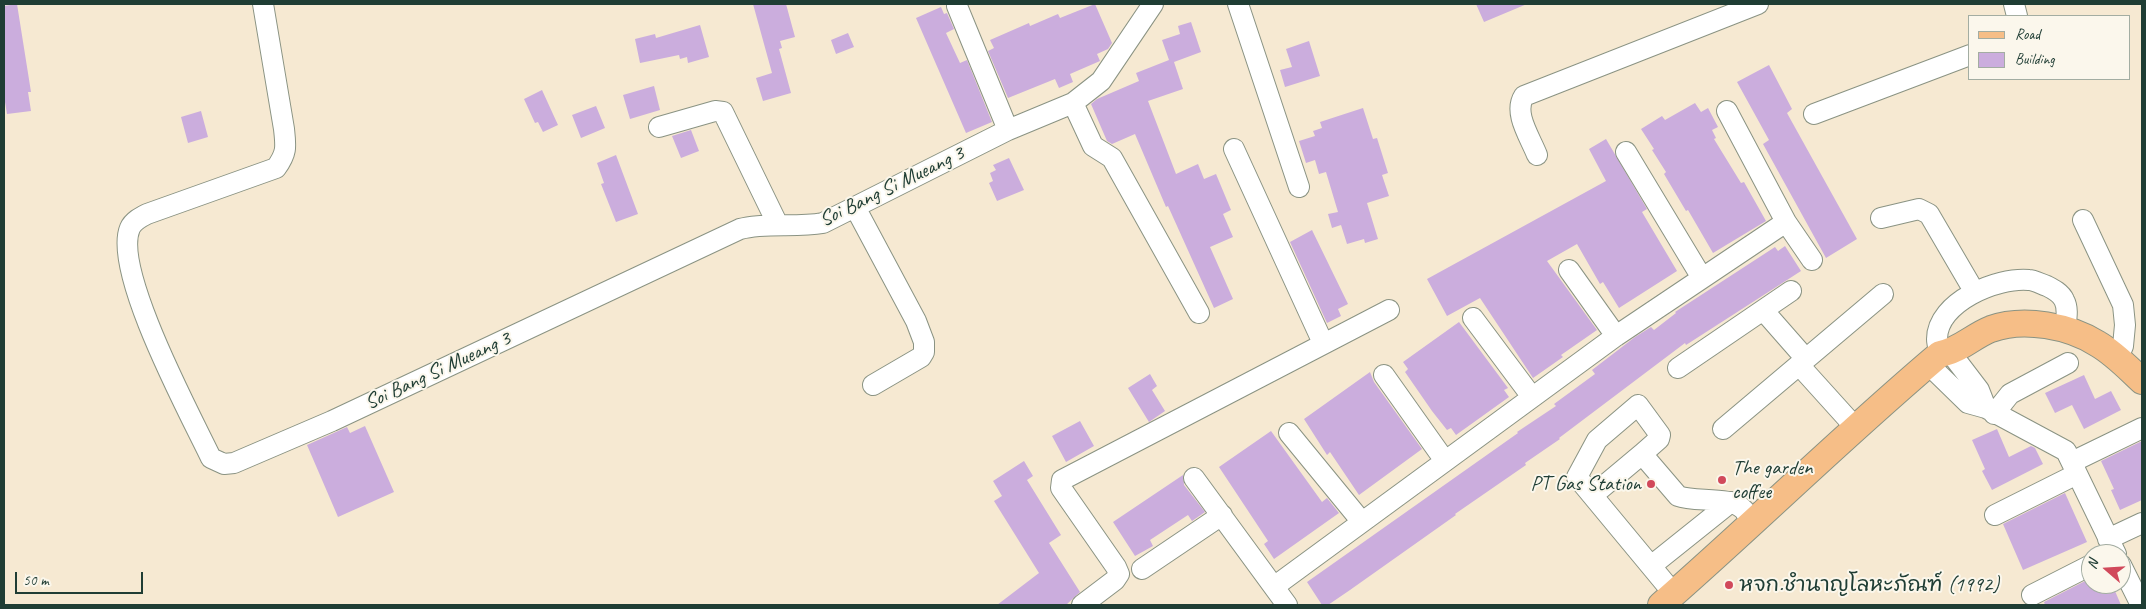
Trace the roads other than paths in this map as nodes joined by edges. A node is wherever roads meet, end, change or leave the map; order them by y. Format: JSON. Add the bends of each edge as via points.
{"nodes":[{"id":1,"x":263,"y":4,"type":"edge"},
{"id":2,"x":1153,"y":4,"type":"edge"},
{"id":3,"x":1238,"y":4,"type":"edge"},
{"id":4,"x":1758,"y":4,"type":"edge"},
{"id":5,"x":957,"y":6,"type":"dead end"},
{"id":6,"x":1968,"y":57,"type":"edge"},
{"id":7,"x":1073,"y":103,"type":"junction"},
{"id":8,"x":1727,"y":111,"type":"dead end"},
{"id":9,"x":1814,"y":114,"type":"dead end"},
{"id":10,"x":659,"y":127,"type":"dead end"},
{"id":11,"x":1008,"y":130,"type":"junction"},
{"id":12,"x":1234,"y":149,"type":"dead end"},
{"id":13,"x":1626,"y":152,"type":"dead end"},
{"id":14,"x":1538,"y":155,"type":"dead end"},
{"id":15,"x":1299,"y":188,"type":"dead end"},
{"id":16,"x":854,"y":207,"type":"junction"},
{"id":17,"x":1881,"y":218,"type":"dead end"},
{"id":18,"x":2083,"y":220,"type":"dead end"},
{"id":19,"x":1786,"y":222,"type":"junction"},
{"id":20,"x":778,"y":225,"type":"junction"},
{"id":21,"x":1812,"y":260,"type":"dead end"},
{"id":22,"x":1569,"y":270,"type":"dead end"},
{"id":23,"x":1702,"y":278,"type":"junction"},
{"id":24,"x":1791,"y":291,"type":"dead end"},
{"id":25,"x":1974,"y":291,"type":"junction"},
{"id":26,"x":1883,"y":294,"type":"dead end"},
{"id":27,"x":1389,"y":310,"type":"dead end"},
{"id":28,"x":1763,"y":310,"type":"junction"},
{"id":29,"x":1199,"y":313,"type":"dead end"},
{"id":30,"x":1473,"y":318,"type":"dead end"},
{"id":31,"x":2065,"y":330,"type":"junction"},
{"id":32,"x":1616,"y":336,"type":"junction"},
{"id":33,"x":1323,"y":343,"type":"junction"},
{"id":34,"x":1939,"y":357,"type":"junction"},
{"id":35,"x":2118,"y":358,"type":"junction"},
{"id":36,"x":1802,"y":362,"type":"junction"},
{"id":37,"x":2068,"y":363,"type":"dead end"},
{"id":38,"x":1678,"y":368,"type":"dead end"},
{"id":39,"x":1384,"y":375,"type":"dead end"},
{"id":40,"x":2142,"y":381,"type":"edge"},
{"id":41,"x":873,"y":384,"type":"dead end"},
{"id":42,"x":1532,"y":397,"type":"junction"},
{"id":43,"x":1990,"y":411,"type":"junction"},
{"id":44,"x":1855,"y":427,"type":"junction"},
{"id":45,"x":2142,"y":428,"type":"edge"},
{"id":46,"x":1723,"y":429,"type":"dead end"},
{"id":47,"x":1289,"y":433,"type":"dead end"},
{"id":48,"x":1642,"y":454,"type":"junction"},
{"id":49,"x":1445,"y":461,"type":"junction"},
{"id":50,"x":2074,"y":468,"type":"junction"},
{"id":51,"x":1194,"y":478,"type":"dead end"},
{"id":52,"x":1593,"y":495,"type":"junction"},
{"id":53,"x":1730,"y":502,"type":"junction"},
{"id":54,"x":1222,"y":515,"type":"junction"},
{"id":55,"x":1995,"y":515,"type":"dead end"},
{"id":56,"x":1362,"y":522,"type":"junction"},
{"id":57,"x":2142,"y":523,"type":"edge"},
{"id":58,"x":1752,"y":524,"type":"junction"},
{"id":59,"x":2111,"y":544,"type":"edge"},
{"id":60,"x":2123,"y":544,"type":"edge"},
{"id":61,"x":1651,"y":566,"type":"junction"},
{"id":62,"x":1142,"y":569,"type":"dead end"},
{"id":63,"x":2081,"y":571,"type":"edge"},
{"id":64,"x":2131,"y":585,"type":"edge"},
{"id":65,"x":1275,"y":586,"type":"junction"},
{"id":66,"x":2032,"y":595,"type":"dead end"},
{"id":67,"x":1667,"y":600,"type":"edge"},
{"id":68,"x":1082,"y":605,"type":"edge"},
{"id":69,"x":1287,"y":605,"type":"edge"},
{"id":70,"x":2141,"y":605,"type":"edge"}],
"edges":[{"from":1,"to":20,"type":"street","name":"Soi Bang Si Mueang 3","via":[[285,138],[283,158],[276,168],[147,214],[130,228],[128,240],[134,282],[153,338],[211,458],[218,463],[234,463],[332,421],[740,229]]},
{"from":2,"to":7,"type":"street","name":"Soi Bang Si Mueang 3","via":[[1101,81]]},
{"from":3,"to":15,"type":"street"},
{"from":4,"to":14,"type":"street","via":[[1524,96],[1520,113]]},
{"from":5,"to":11,"type":"street"},
{"from":6,"to":9,"type":"street"},
{"from":7,"to":11,"type":"street","name":"Soi Bang Si Mueang 3"},
{"from":7,"to":29,"type":"street","via":[[1093,146],[1112,158]]},
{"from":8,"to":19,"type":"street"},
{"from":10,"to":20,"type":"street","via":[[714,111],[723,112]]},
{"from":11,"to":16,"type":"street","name":"Soi Bang Si Mueang 3"},
{"from":12,"to":33,"type":"street"},
{"from":13,"to":23,"type":"street"},
{"from":16,"to":20,"type":"street","name":"Soi Bang Si Mueang 3","via":[[823,223]]},
{"from":16,"to":41,"type":"street","via":[[916,321],[924,342],[921,357]]},
{"from":17,"to":25,"type":"street","via":[[1919,209],[1929,214]]},
{"from":18,"to":35,"type":"street","via":[[2123,305],[2125,325]]},
{"from":19,"to":21,"type":"street"},
{"from":19,"to":23,"type":"street"},
{"from":22,"to":32,"type":"street"},
{"from":23,"to":32,"type":"street"},
{"from":24,"to":28,"type":"street"},
{"from":25,"to":31,"type":"street","via":[[2006,282],[2029,280],[2053,288],[2064,297],[2067,308]]},
{"from":25,"to":34,"type":"street","via":[[1947,314],[1939,328]]},
{"from":26,"to":36,"type":"street"},
{"from":27,"to":33,"type":"street"},
{"from":28,"to":36,"type":"street"},
{"from":28,"to":38,"type":"street"},
{"from":30,"to":42,"type":"street"},
{"from":31,"to":34,"type":"main road","via":[[2035,324],[1991,329]]},
{"from":31,"to":35,"type":"main road","via":[[2098,344]]},
{"from":32,"to":42,"type":"street"},
{"from":33,"to":68,"type":"street","via":[[1062,480],[1061,488],[1119,574]]},
{"from":34,"to":43,"type":"street","via":[[1968,403]]},
{"from":34,"to":44,"type":"main road"},
{"from":35,"to":40,"type":"main road"},
{"from":36,"to":44,"type":"street"},
{"from":36,"to":46,"type":"street"},
{"from":37,"to":43,"type":"street","via":[[2010,394]]},
{"from":39,"to":49,"type":"street"},
{"from":42,"to":49,"type":"street"},
{"from":43,"to":50,"type":"street","via":[[2066,450]]},
{"from":44,"to":58,"type":"main road"},
{"from":45,"to":50,"type":"street"},
{"from":47,"to":56,"type":"street"},
{"from":48,"to":52,"type":"street"},
{"from":48,"to":52,"type":"street","via":[[1660,435],[1638,405],[1596,440],[1577,476]]},
{"from":48,"to":53,"type":"street","via":[[1678,496]]},
{"from":49,"to":56,"type":"street"},
{"from":50,"to":55,"type":"street"},
{"from":50,"to":59,"type":"street"},
{"from":51,"to":54,"type":"street"},
{"from":52,"to":61,"type":"street"},
{"from":53,"to":58,"type":"street","via":[[1743,510]]},
{"from":53,"to":61,"type":"street"},
{"from":54,"to":62,"type":"street"},
{"from":54,"to":65,"type":"street"},
{"from":56,"to":65,"type":"street"},
{"from":57,"to":60,"type":"street"},
{"from":58,"to":67,"type":"main road"},
{"from":61,"to":67,"type":"street"},
{"from":63,"to":66,"type":"street"},
{"from":64,"to":70,"type":"street"},
{"from":65,"to":69,"type":"street"}]}
